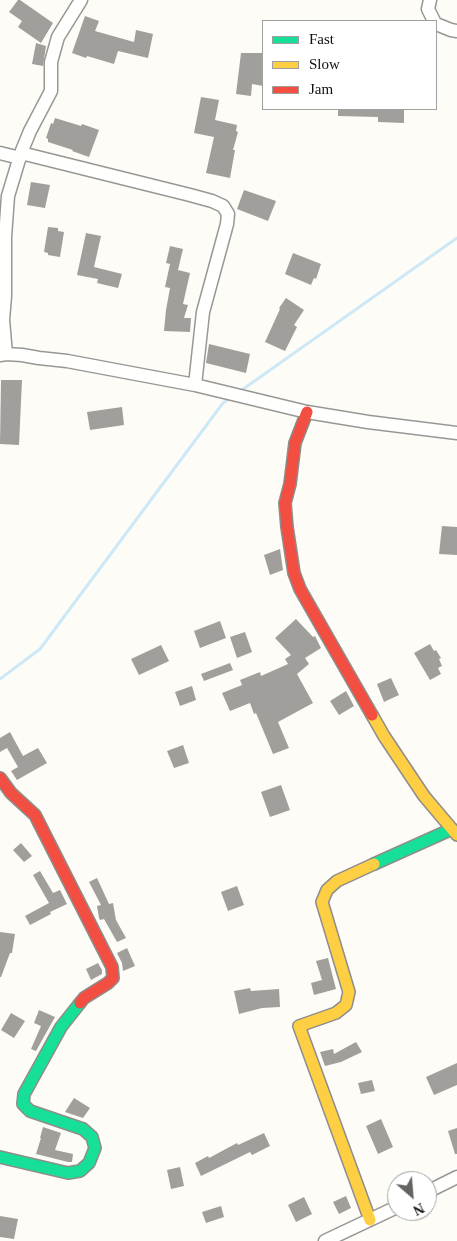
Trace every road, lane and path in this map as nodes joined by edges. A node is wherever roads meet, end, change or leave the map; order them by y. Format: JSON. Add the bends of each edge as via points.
{"nodes":[{"id":1,"x":81,"y":0,"type":"edge"},
{"id":2,"x":430,"y":0,"type":"edge"},
{"id":3,"x":434,"y":20,"type":"edge"},
{"id":4,"x":437,"y":23,"type":"edge"},
{"id":5,"x":457,"y":31,"type":"edge"},
{"id":6,"x":0,"y":153,"type":"edge"},
{"id":7,"x":20,"y":155,"type":"junction"},
{"id":8,"x":2,"y":238,"type":"edge"},
{"id":9,"x":3,"y":355,"type":"edge"},
{"id":10,"x":195,"y":386,"type":"junction"},
{"id":11,"x":307,"y":412,"type":"junction"},
{"id":12,"x":457,"y":433,"type":"edge"},
{"id":13,"x":0,"y":778,"type":"edge"},
{"id":14,"x":454,"y":832,"type":"edge"},
{"id":15,"x":0,"y":1157,"type":"edge"},
{"id":16,"x":457,"y":1177,"type":"edge"},
{"id":17,"x":437,"y":1187,"type":"edge"},
{"id":18,"x":387,"y":1212,"type":"edge"},
{"id":19,"x":370,"y":1220,"type":"junction"},
{"id":20,"x":325,"y":1241,"type":"edge"}],
"edges":[{"from":1,"to":7,"type":"street","via":[[58,37],[51,62],[51,91]]},
{"from":2,"to":3,"type":"street","via":[[428,9]]},
{"from":4,"to":5,"type":"street"},
{"from":6,"to":7,"type":"street"},
{"from":7,"to":8,"type":"street","via":[[8,196]]},
{"from":7,"to":10,"type":"street","via":[[198,197],[223,206],[228,214],[227,224],[203,312]]},
{"from":8,"to":9,"type":"street"},
{"from":9,"to":10,"type":"street","via":[[67,361]]},
{"from":10,"to":11,"type":"street"},
{"from":11,"to":12,"type":"street"},
{"from":11,"to":14,"type":"street","via":[[295,443],[285,503],[294,573],[384,736],[424,796]]},
{"from":13,"to":15,"type":"street","via":[[35,815],[112,967],[113,978],[84,998],[69,1016],[24,1094],[23,1104],[30,1111],[83,1129],[92,1137],[96,1148],[89,1163],[80,1171],[68,1173]]},
{"from":14,"to":19,"type":"street","via":[[337,881],[327,890],[322,902],[350,992],[346,1006],[299,1026]]},
{"from":16,"to":17,"type":"street"},
{"from":18,"to":19,"type":"street"},
{"from":19,"to":20,"type":"street"}]}
